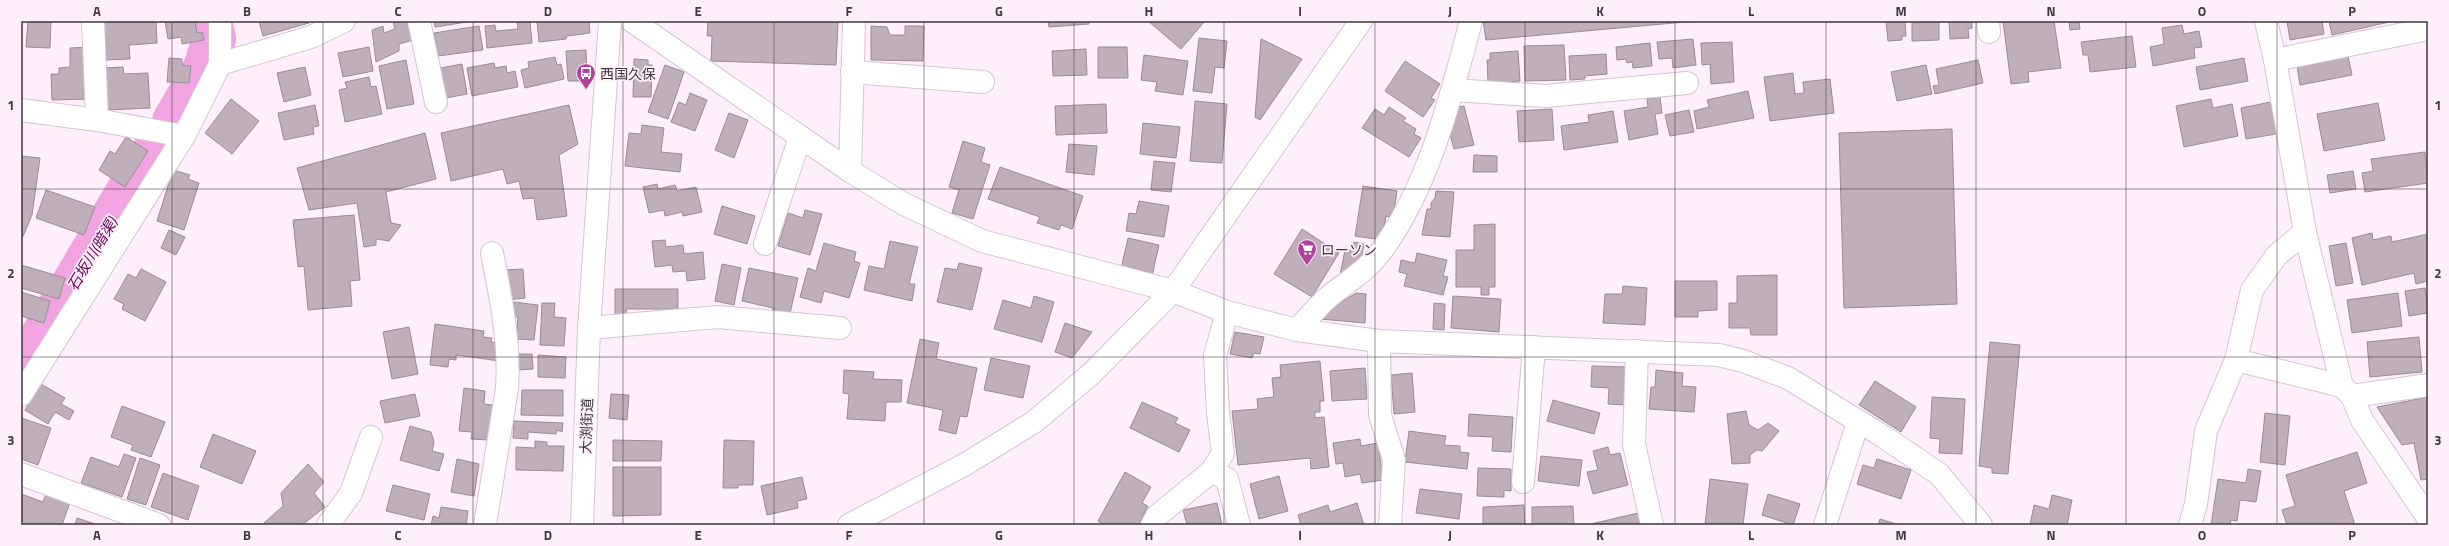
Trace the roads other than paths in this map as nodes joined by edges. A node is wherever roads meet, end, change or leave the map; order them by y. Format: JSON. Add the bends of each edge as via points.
{"nodes":[{"id":1,"x":93,"y":21,"type":"edge"},
{"id":2,"x":220,"y":21,"type":"edge"},
{"id":3,"x":344,"y":21,"type":"edge"},
{"id":4,"x":419,"y":21,"type":"edge"},
{"id":5,"x":610,"y":21,"type":"edge"},
{"id":6,"x":632,"y":21,"type":"edge"},
{"id":7,"x":854,"y":21,"type":"edge"},
{"id":8,"x":1361,"y":21,"type":"edge"},
{"id":9,"x":1471,"y":21,"type":"edge"},
{"id":10,"x":2266,"y":21,"type":"edge"},
{"id":11,"x":2428,"y":29,"type":"edge"},
{"id":12,"x":2275,"y":60,"type":"junction"},
{"id":13,"x":220,"y":64,"type":"junction"},
{"id":14,"x":852,"y":72,"type":"junction"},
{"id":15,"x":983,"y":82,"type":"dead end"},
{"id":16,"x":1687,"y":83,"type":"dead end"},
{"id":17,"x":1453,"y":90,"type":"junction"},
{"id":18,"x":436,"y":102,"type":"dead end"},
{"id":19,"x":21,"y":110,"type":"edge"},
{"id":20,"x":97,"y":120,"type":"junction"},
{"id":21,"x":184,"y":136,"type":"junction"},
{"id":22,"x":800,"y":137,"type":"junction"},
{"id":23,"x":850,"y":170,"type":"junction"},
{"id":24,"x":2305,"y":232,"type":"junction"},
{"id":25,"x":765,"y":244,"type":"dead end"},
{"id":26,"x":492,"y":253,"type":"dead end"},
{"id":27,"x":1173,"y":291,"type":"junction"},
{"id":28,"x":1227,"y":312,"type":"junction"},
{"id":29,"x":589,"y":328,"type":"junction"},
{"id":30,"x":840,"y":328,"type":"dead end"},
{"id":31,"x":1297,"y":330,"type":"junction"},
{"id":32,"x":1379,"y":341,"type":"junction"},
{"id":33,"x":1534,"y":347,"type":"junction"},
{"id":34,"x":1637,"y":351,"type":"junction"},
{"id":35,"x":2236,"y":360,"type":"junction"},
{"id":36,"x":2428,"y":385,"type":"edge"},
{"id":37,"x":2347,"y":391,"type":"junction"},
{"id":38,"x":21,"y":395,"type":"edge"},
{"id":39,"x":1858,"y":422,"type":"junction"},
{"id":40,"x":371,"y":437,"type":"dead end"},
{"id":41,"x":1212,"y":471,"type":"junction"},
{"id":42,"x":21,"y":474,"type":"edge"},
{"id":43,"x":1523,"y":482,"type":"dead end"},
{"id":44,"x":2428,"y":518,"type":"edge"},
{"id":45,"x":159,"y":525,"type":"edge"},
{"id":46,"x":328,"y":525,"type":"edge"},
{"id":47,"x":485,"y":525,"type":"edge"},
{"id":48,"x":582,"y":525,"type":"edge"},
{"id":49,"x":853,"y":525,"type":"edge"},
{"id":50,"x":1152,"y":525,"type":"edge"},
{"id":51,"x":1239,"y":525,"type":"edge"},
{"id":52,"x":1390,"y":525,"type":"edge"},
{"id":53,"x":1652,"y":525,"type":"edge"},
{"id":54,"x":1825,"y":525,"type":"edge"},
{"id":55,"x":1980,"y":525,"type":"edge"},
{"id":56,"x":2190,"y":525,"type":"edge"}],
"edges":[{"from":1,"to":20,"type":"street"},
{"from":2,"to":13,"type":"street"},
{"from":3,"to":13,"type":"street","via":[[311,37]]},
{"from":4,"to":18,"type":"street"},
{"from":5,"to":29,"type":"street","name":"大渕街道"},
{"from":6,"to":22,"type":"street"},
{"from":7,"to":14,"type":"street"},
{"from":8,"to":27,"type":"street"},
{"from":9,"to":17,"type":"street"},
{"from":10,"to":12,"type":"street"},
{"from":11,"to":12,"type":"street"},
{"from":12,"to":24,"type":"street"},
{"from":13,"to":21,"type":"street"},
{"from":14,"to":15,"type":"street"},
{"from":14,"to":23,"type":"street"},
{"from":16,"to":17,"type":"street","via":[[1545,96]]},
{"from":17,"to":31,"type":"street","via":[[1414,200],[1379,254],[1362,273],[1325,300]]},
{"from":19,"to":20,"type":"street"},
{"from":20,"to":21,"type":"street"},
{"from":21,"to":38,"type":"street"},
{"from":22,"to":23,"type":"street"},
{"from":22,"to":25,"type":"street"},
{"from":23,"to":27,"type":"street","via":[[904,204],[982,241]]},
{"from":24,"to":35,"type":"street","via":[[2277,255],[2252,290]]},
{"from":24,"to":37,"type":"street"},
{"from":26,"to":47,"type":"street","via":[[507,332],[509,367]]},
{"from":27,"to":28,"type":"street"},
{"from":27,"to":49,"type":"street","via":[[1091,374],[1034,422],[964,465]]},
{"from":28,"to":31,"type":"street"},
{"from":28,"to":41,"type":"street","via":[[1215,356],[1223,453]]},
{"from":29,"to":30,"type":"street","via":[[718,317]]},
{"from":29,"to":48,"type":"street","name":"大渕街道"},
{"from":31,"to":32,"type":"street"},
{"from":32,"to":33,"type":"street"},
{"from":32,"to":52,"type":"street","via":[[1380,415],[1394,460]]},
{"from":33,"to":34,"type":"street"},
{"from":33,"to":43,"type":"street"},
{"from":34,"to":39,"type":"street","via":[[1719,355],[1743,361],[1788,378]]},
{"from":34,"to":53,"type":"street","via":[[1634,444]]},
{"from":35,"to":37,"type":"street"},
{"from":35,"to":56,"type":"street","via":[[2206,430],[2196,504]]},
{"from":36,"to":37,"type":"street"},
{"from":37,"to":44,"type":"street","via":[[2362,420]]},
{"from":39,"to":54,"type":"street"},
{"from":39,"to":55,"type":"street","via":[[1939,474]]},
{"from":40,"to":46,"type":"street","via":[[351,493]]},
{"from":41,"to":50,"type":"street","via":[[1157,516]]},
{"from":41,"to":51,"type":"street","via":[[1228,479]]},
{"from":42,"to":45,"type":"street"}]}
